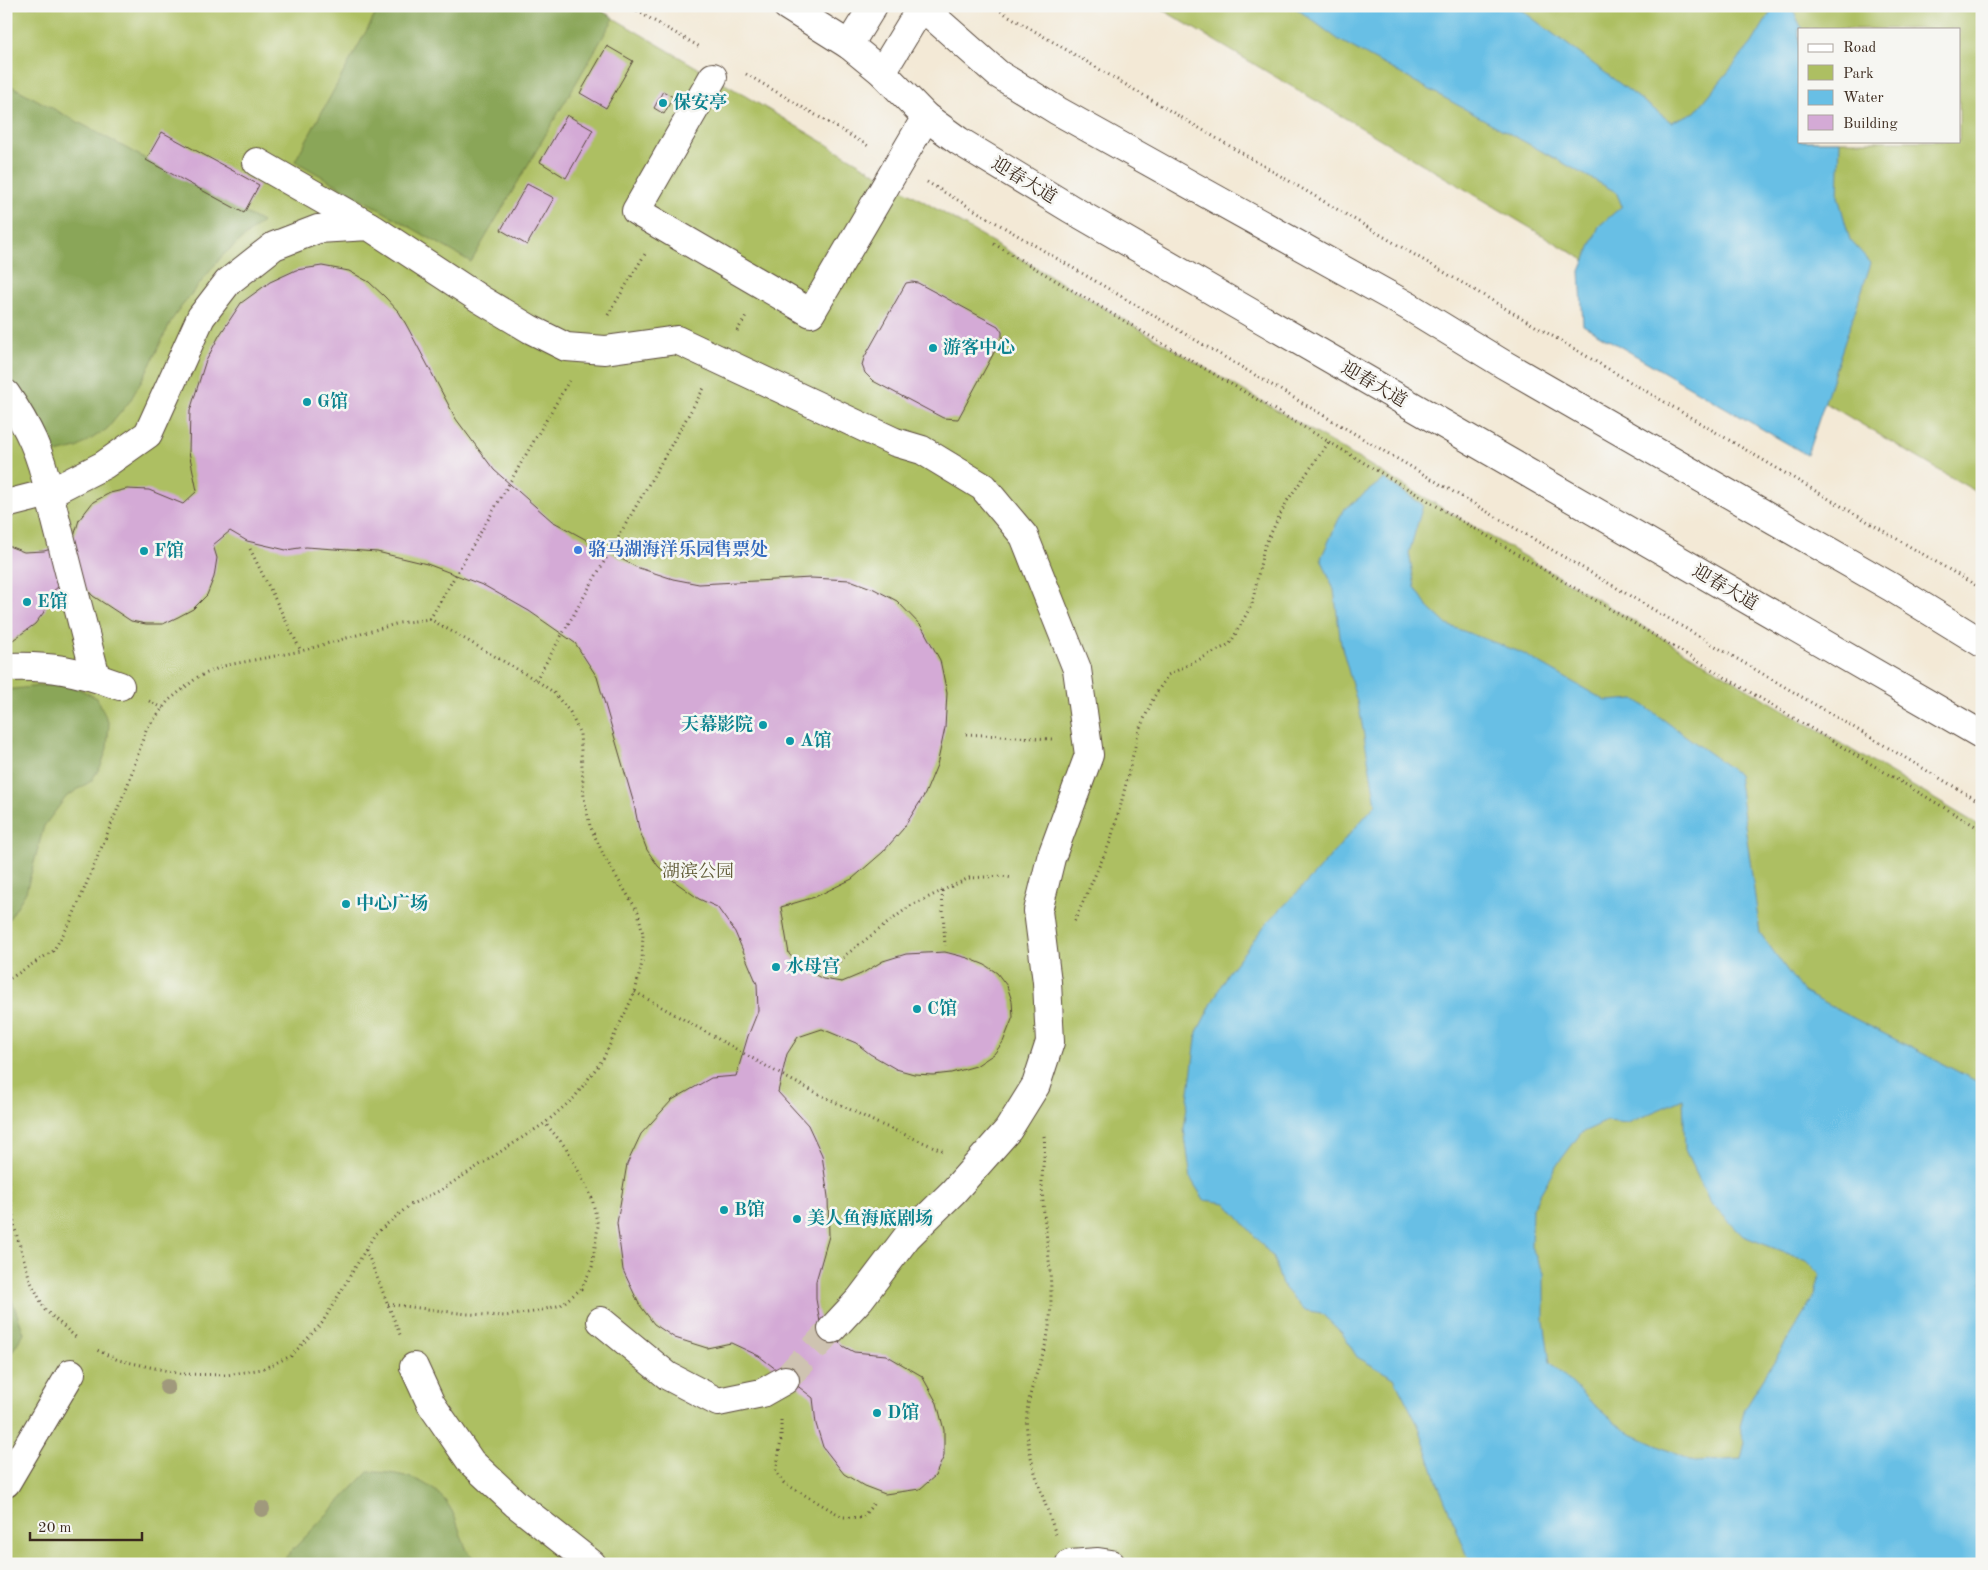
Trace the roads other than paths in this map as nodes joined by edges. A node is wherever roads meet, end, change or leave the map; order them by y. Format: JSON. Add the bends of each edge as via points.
{"nodes":[{"id":1,"x":787,"y":6,"type":"edge"},
{"id":2,"x":873,"y":6,"type":"edge"},
{"id":3,"x":921,"y":6,"type":"edge"},
{"id":4,"x":850,"y":45,"type":"junction"},
{"id":5,"x":711,"y":64,"type":"road end"},
{"id":6,"x":882,"y":72,"type":"junction"},
{"id":7,"x":926,"y":116,"type":"junction"},
{"id":8,"x":257,"y":162,"type":"dead end"},
{"id":9,"x":369,"y":226,"type":"junction"},
{"id":10,"x":6,"y":394,"type":"edge"},
{"id":11,"x":49,"y":493,"type":"junction"},
{"id":12,"x":6,"y":504,"type":"edge"},
{"id":13,"x":1982,"y":642,"type":"edge"},
{"id":14,"x":6,"y":667,"type":"edge"},
{"id":15,"x":1982,"y":735,"type":"edge"},
{"id":16,"x":601,"y":1321,"type":"dead end"},
{"id":17,"x":832,"y":1329,"type":"tunnel mouth"},
{"id":18,"x":414,"y":1367,"type":"road end"},
{"id":19,"x":71,"y":1373,"type":"dead end"},
{"id":20,"x":774,"y":1387,"type":"tunnel mouth"},
{"id":21,"x":6,"y":1483,"type":"edge"},
{"id":22,"x":592,"y":1564,"type":"edge"},
{"id":23,"x":1070,"y":1564,"type":"edge"},
{"id":24,"x":1111,"y":1564,"type":"edge"}],
"edges":[{"from":1,"to":4,"type":"main road","name":"迎春大道"},
{"from":2,"to":4,"type":"main road"},
{"from":3,"to":6,"type":"main road"},
{"from":3,"to":13,"type":"main road","via":[[998,74],[1058,111],[1408,306]]},
{"from":4,"to":6,"type":"main road","name":"迎春大道"},
{"from":5,"to":7,"type":"main road","via":[[636,211],[811,313]]},
{"from":6,"to":7,"type":"main road","name":"迎春大道"},
{"from":7,"to":15,"type":"main road","name":"迎春大道","via":[[959,141],[1071,209]]},
{"from":8,"to":9,"type":"main road"},
{"from":9,"to":11,"type":"main road","via":[[318,229],[274,246],[228,282],[201,318],[148,434],[104,465]]},
{"from":9,"to":17,"type":"main road","via":[[480,299],[566,347],[605,350],[677,340],[895,442],[922,450],[983,486],[1024,536],[1077,669],[1089,755],[1051,858],[1038,911],[1050,1042],[1036,1085],[1008,1130],[953,1192],[907,1237],[860,1299]]},
{"from":10,"to":11,"type":"main road","via":[[23,419],[42,461]]},
{"from":11,"to":12,"type":"main road"},
{"from":11,"to":14,"type":"main road","via":[[108,681],[54,667]]},
{"from":16,"to":20,"type":"main road","via":[[668,1376],[718,1402]]},
{"from":18,"to":22,"type":"main road","via":[[431,1404],[471,1462],[516,1504]]},
{"from":19,"to":21,"type":"main road"},
{"from":23,"to":24,"type":"main road"}]}
